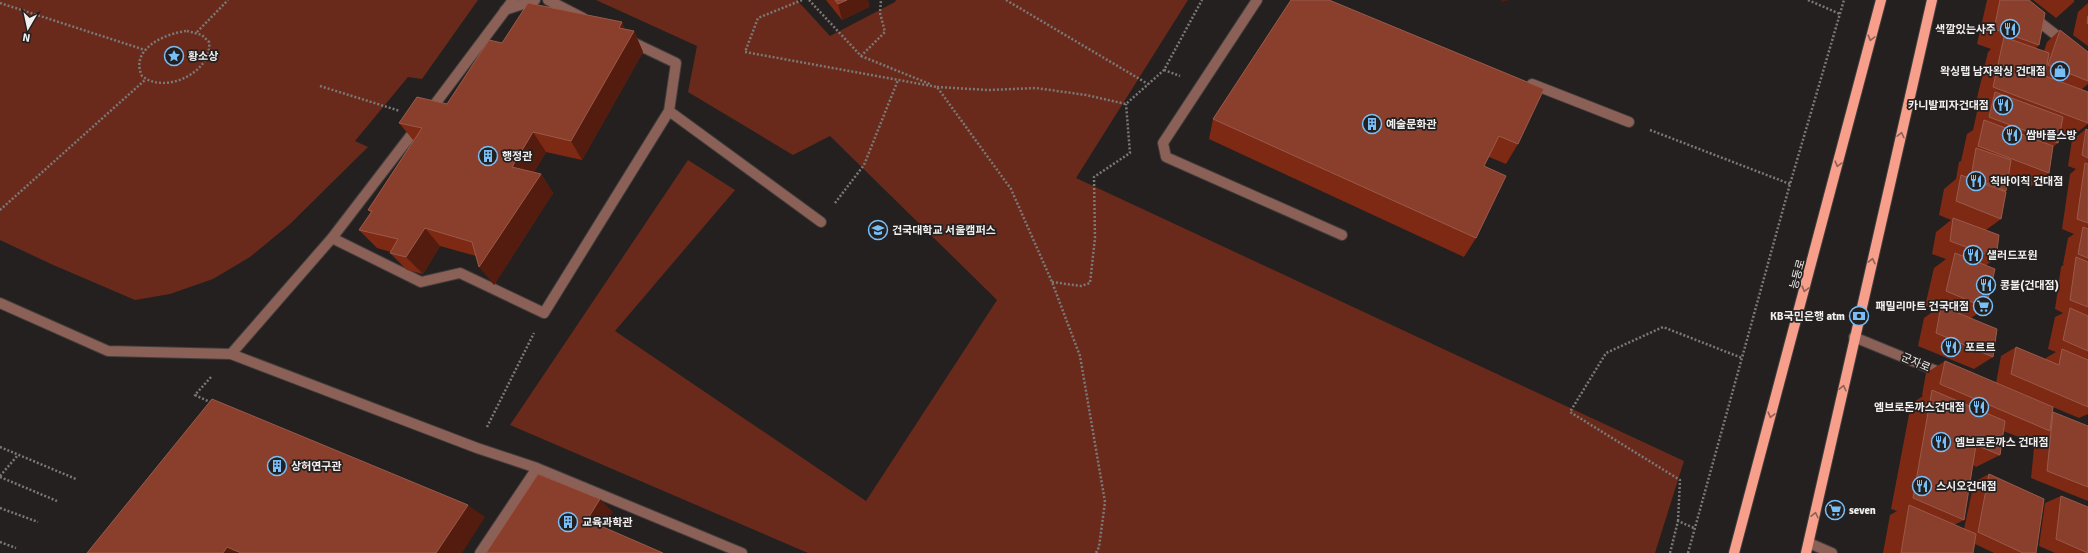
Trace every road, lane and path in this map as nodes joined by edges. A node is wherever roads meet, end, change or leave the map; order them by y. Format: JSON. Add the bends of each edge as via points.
{"nodes":[{"id":1,"x":228,"y":0,"type":"edge"},
{"id":2,"x":513,"y":0,"type":"edge"},
{"id":3,"x":535,"y":0,"type":"edge"},
{"id":4,"x":548,"y":0,"type":"edge"},
{"id":5,"x":802,"y":0,"type":"edge"},
{"id":6,"x":809,"y":0,"type":"edge"},
{"id":7,"x":881,"y":0,"type":"edge"},
{"id":8,"x":1006,"y":0,"type":"edge"},
{"id":9,"x":1202,"y":0,"type":"edge"},
{"id":10,"x":1257,"y":0,"type":"edge"},
{"id":11,"x":1808,"y":0,"type":"edge"},
{"id":12,"x":1844,"y":0,"type":"edge"},
{"id":13,"x":1881,"y":0,"type":"edge"},
{"id":14,"x":1932,"y":0,"type":"edge"},
{"id":15,"x":2011,"y":0,"type":"edge"},
{"id":16,"x":0,"y":3,"type":"edge"},
{"id":17,"x":505,"y":10,"type":"junction"},
{"id":18,"x":1840,"y":14,"type":"junction"},
{"id":19,"x":590,"y":21,"type":"edge"},
{"id":20,"x":197,"y":32,"type":"junction"},
{"id":21,"x":619,"y":35,"type":"edge"},
{"id":22,"x":2070,"y":46,"type":"edge"},
{"id":23,"x":145,"y":50,"type":"junction"},
{"id":24,"x":861,"y":56,"type":"junction"},
{"id":25,"x":145,"y":80,"type":"junction"},
{"id":26,"x":898,"y":80,"type":"junction"},
{"id":27,"x":1520,"y":80,"type":"edge"},
{"id":28,"x":1148,"y":84,"type":"junction"},
{"id":29,"x":320,"y":86,"type":"dead end"},
{"id":30,"x":937,"y":87,"type":"junction"},
{"id":31,"x":1126,"y":104,"type":"junction"},
{"id":32,"x":388,"y":106,"type":"dead end"},
{"id":33,"x":669,"y":111,"type":"junction"},
{"id":34,"x":1629,"y":122,"type":"joint"},
{"id":35,"x":1790,"y":184,"type":"junction"},
{"id":36,"x":0,"y":210,"type":"edge"},
{"id":37,"x":821,"y":222,"type":"joint"},
{"id":38,"x":1342,"y":235,"type":"dead end"},
{"id":39,"x":332,"y":238,"type":"junction"},
{"id":40,"x":1052,"y":282,"type":"junction"},
{"id":41,"x":0,"y":303,"type":"edge"},
{"id":42,"x":544,"y":313,"type":"junction"},
{"id":43,"x":1854,"y":337,"type":"junction"},
{"id":44,"x":231,"y":354,"type":"junction"},
{"id":45,"x":1742,"y":358,"type":"junction"},
{"id":46,"x":1956,"y":379,"type":"edge"},
{"id":47,"x":195,"y":395,"type":"dead end"},
{"id":48,"x":499,"y":402,"type":"dead end"},
{"id":49,"x":213,"y":404,"type":"edge"},
{"id":50,"x":0,"y":447,"type":"edge"},
{"id":51,"x":18,"y":455,"type":"junction"},
{"id":52,"x":537,"y":468,"type":"junction"},
{"id":53,"x":0,"y":477,"type":"edge"},
{"id":54,"x":76,"y":479,"type":"dead end"},
{"id":55,"x":56,"y":501,"type":"dead end"},
{"id":56,"x":0,"y":508,"type":"edge"},
{"id":57,"x":1678,"y":521,"type":"junction"},
{"id":58,"x":38,"y":522,"type":"dead end"},
{"id":59,"x":1694,"y":528,"type":"junction"},
{"id":60,"x":0,"y":542,"type":"edge"},
{"id":61,"x":16,"y":548,"type":"dead end"},
{"id":62,"x":1808,"y":548,"type":"edge"},
{"id":63,"x":480,"y":553,"type":"edge"},
{"id":64,"x":742,"y":553,"type":"edge"},
{"id":65,"x":1096,"y":553,"type":"edge"},
{"id":66,"x":1670,"y":553,"type":"edge"},
{"id":67,"x":1688,"y":553,"type":"edge"},
{"id":68,"x":1734,"y":553,"type":"edge"},
{"id":69,"x":1832,"y":553,"type":"edge"}],
"edges":[{"from":1,"to":20,"type":"path"},
{"from":2,"to":17,"type":"street"},
{"from":3,"to":17,"type":"street"},
{"from":4,"to":19,"type":"street"},
{"from":5,"to":26,"type":"path","via":[[758,18],[745,52]]},
{"from":6,"to":24,"type":"path"},
{"from":7,"to":24,"type":"path","via":[[880,13],[886,32]]},
{"from":8,"to":28,"type":"path"},
{"from":9,"to":28,"type":"path","via":[[1164,70]]},
{"from":10,"to":38,"type":"street","via":[[1163,143],[1166,157]]},
{"from":11,"to":18,"type":"path"},
{"from":12,"to":18,"type":"path"},
{"from":13,"to":68,"type":"main road","name":"능동로","one_way":true},
{"from":43,"to":14,"type":"main road","one_way":true},
{"from":15,"to":22,"type":"street"},
{"from":16,"to":23,"type":"path"},
{"from":17,"to":39,"type":"street"},
{"from":18,"to":35,"type":"path"},
{"from":20,"to":23,"type":"path","via":[[187,31],[164,36]]},
{"from":20,"to":25,"type":"path","via":[[210,42],[207,59],[200,68],[178,81],[154,83]]},
{"from":21,"to":33,"type":"street","via":[[676,63]]},
{"from":23,"to":25,"type":"path","via":[[139,59],[138,67]]},
{"from":24,"to":30,"type":"path"},
{"from":25,"to":36,"type":"path"},
{"from":26,"to":30,"type":"path"},
{"from":26,"to":37,"type":"path","via":[[864,165]]},
{"from":27,"to":34,"type":"street"},
{"from":28,"to":31,"type":"path"},
{"from":29,"to":32,"type":"path"},
{"from":30,"to":31,"type":"path","via":[[988,90],[1036,88]]},
{"from":30,"to":40,"type":"path","via":[[1011,189]]},
{"from":31,"to":40,"type":"path","via":[[1130,153],[1094,177],[1095,238],[1090,283],[1081,286]]},
{"from":33,"to":37,"type":"street"},
{"from":33,"to":42,"type":"street"},
{"from":34,"to":35,"type":"path"},
{"from":35,"to":45,"type":"path"},
{"from":39,"to":42,"type":"street","via":[[421,282],[460,273]]},
{"from":39,"to":44,"type":"street"},
{"from":40,"to":65,"type":"path","via":[[1080,356],[1105,502]]},
{"from":41,"to":44,"type":"street","via":[[108,351]]},
{"from":42,"to":48,"type":"path"},
{"from":43,"to":46,"type":"street","name":"군자로"},
{"from":62,"to":43,"type":"main road","one_way":true},
{"from":44,"to":52,"type":"street","via":[[477,448]]},
{"from":45,"to":57,"type":"path","via":[[1663,327],[1606,353],[1570,412],[1680,480]]},
{"from":45,"to":59,"type":"path"},
{"from":47,"to":49,"type":"path"},
{"from":50,"to":51,"type":"path"},
{"from":51,"to":53,"type":"path"},
{"from":51,"to":54,"type":"path"},
{"from":52,"to":63,"type":"street"},
{"from":52,"to":64,"type":"street"},
{"from":53,"to":55,"type":"path"},
{"from":56,"to":58,"type":"path"},
{"from":57,"to":59,"type":"path"},
{"from":57,"to":66,"type":"path"},
{"from":59,"to":67,"type":"path"},
{"from":60,"to":61,"type":"path"},
{"from":62,"to":69,"type":"street"}]}
